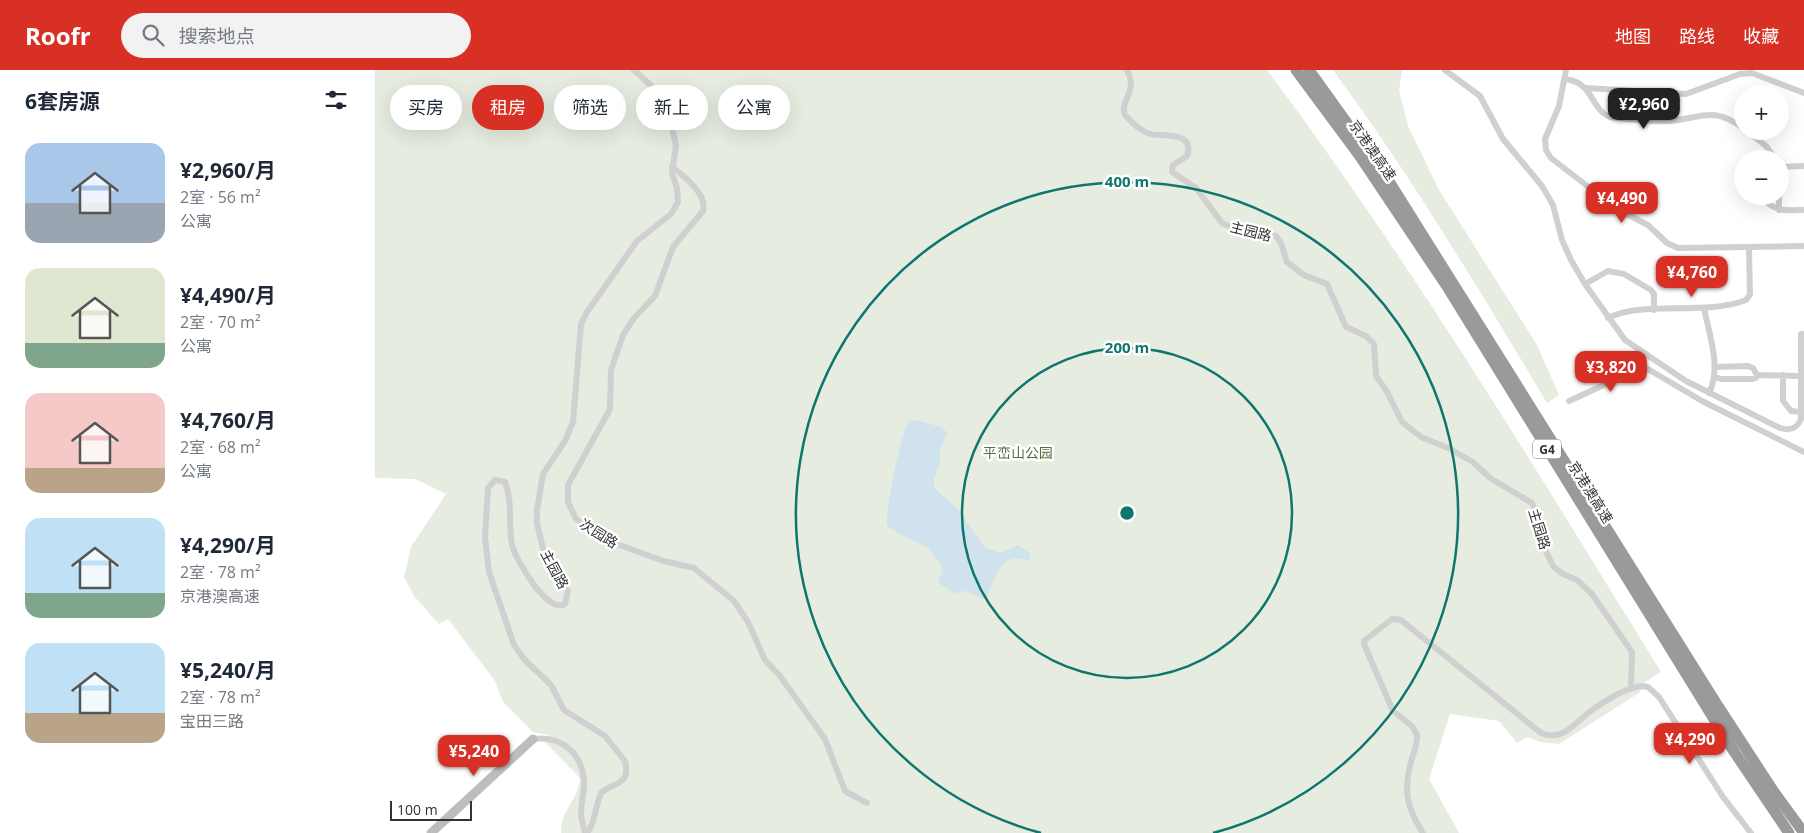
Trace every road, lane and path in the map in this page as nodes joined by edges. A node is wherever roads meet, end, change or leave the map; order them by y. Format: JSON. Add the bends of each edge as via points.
{"nodes":[{"id":1,"x":634,"y":70,"type":"edge"},
{"id":2,"x":1127,"y":70,"type":"edge"},
{"id":3,"x":1296,"y":70,"type":"edge"},
{"id":4,"x":1309,"y":70,"type":"edge"},
{"id":5,"x":1445,"y":70,"type":"edge"},
{"id":6,"x":1567,"y":70,"type":"edge"},
{"id":7,"x":1566,"y":80,"type":"junction"},
{"id":8,"x":1586,"y":88,"type":"junction"},
{"id":9,"x":1804,"y":93,"type":"edge"},
{"id":10,"x":1734,"y":122,"type":"edge"},
{"id":11,"x":1758,"y":140,"type":"edge"},
{"id":12,"x":1768,"y":150,"type":"edge"},
{"id":13,"x":673,"y":166,"type":"junction"},
{"id":14,"x":1804,"y":166,"type":"edge"},
{"id":15,"x":1789,"y":167,"type":"edge"},
{"id":16,"x":1771,"y":205,"type":"edge"},
{"id":17,"x":1779,"y":205,"type":"edge"},
{"id":18,"x":1779,"y":210,"type":"junction"},
{"id":19,"x":1804,"y":210,"type":"edge"},
{"id":20,"x":1804,"y":246,"type":"edge"},
{"id":21,"x":1749,"y":247,"type":"junction"},
{"id":22,"x":1585,"y":284,"type":"junction"},
{"id":23,"x":1704,"y":308,"type":"junction"},
{"id":24,"x":1654,"y":310,"type":"junction"},
{"id":25,"x":1608,"y":318,"type":"junction"},
{"id":26,"x":1804,"y":334,"type":"edge"},
{"id":27,"x":1715,"y":367,"type":"junction"},
{"id":28,"x":1757,"y":375,"type":"junction"},
{"id":29,"x":1783,"y":375,"type":"junction"},
{"id":30,"x":1802,"y":376,"type":"edge"},
{"id":31,"x":1715,"y":377,"type":"junction"},
{"id":32,"x":1709,"y":393,"type":"junction"},
{"id":33,"x":1569,"y":400,"type":"dead end"},
{"id":34,"x":1801,"y":412,"type":"junction"},
{"id":35,"x":1804,"y":452,"type":"edge"},
{"id":36,"x":1631,"y":687,"type":"junction"},
{"id":37,"x":533,"y":739,"type":"joint"},
{"id":38,"x":867,"y":803,"type":"dead end"},
{"id":39,"x":1803,"y":831,"type":"edge"},
{"id":40,"x":431,"y":833,"type":"edge"},
{"id":41,"x":586,"y":833,"type":"edge"},
{"id":42,"x":1423,"y":833,"type":"edge"},
{"id":43,"x":1751,"y":833,"type":"edge"},
{"id":44,"x":1789,"y":833,"type":"edge"}],
"edges":[{"from":1,"to":13,"type":"street","name":"主园路","via":[[659,94],[667,108],[676,146]]},
{"from":2,"to":36,"type":"street","name":"主园路","via":[[1131,88],[1123,109],[1125,115],[1150,134],[1173,134],[1185,143],[1189,150],[1187,156],[1173,165],[1172,172],[1195,188],[1219,221],[1277,236],[1287,262],[1303,275],[1327,284],[1344,324],[1374,344],[1376,376],[1402,422],[1421,437],[1473,462],[1490,478],[1532,503],[1537,514],[1539,537],[1551,564],[1580,583],[1595,598],[1632,652]]},
{"from":3,"to":44,"type":"highway","name":"京港澳高速","number":"G4","via":[[1359,155],[1448,288],[1725,737]]},
{"from":4,"to":39,"type":"highway","name":"京港澳高速","number":"G4","via":[[1390,182],[1716,703]]},
{"from":5,"to":22,"type":"street","via":[[1480,96],[1499,133],[1549,198],[1562,240]]},
{"from":6,"to":7,"type":"street"},
{"from":7,"to":8,"type":"street"},
{"from":7,"to":21,"type":"street","via":[[1544,144],[1551,158],[1617,209],[1648,225],[1673,247]]},
{"from":8,"to":9,"type":"street","via":[[1686,94],[1740,74],[1752,73]]},
{"from":8,"to":10,"type":"street","via":[[1601,112],[1610,118],[1669,121],[1710,114]]},
{"from":11,"to":12,"type":"street"},
{"from":13,"to":38,"type":"street","name":"次园路","via":[[700,194],[703,211],[673,247],[655,296],[623,336],[612,366],[610,409],[568,485],[568,502],[576,519],[611,542],[669,563],[691,566],[734,601],[748,622],[765,660],[825,739],[845,791]]},
{"from":13,"to":41,"type":"street","name":"主园路","via":[[677,206],[637,240],[583,320],[573,422],[541,479],[537,523],[545,557],[568,591],[567,602],[563,606],[553,604],[540,593],[514,552],[505,482],[495,480],[487,492],[485,538],[489,572],[514,645],[551,685],[564,710],[605,736],[625,761],[625,777],[601,793]]},
{"from":14,"to":15,"type":"street"},
{"from":16,"to":18,"type":"street"},
{"from":17,"to":18,"type":"street"},
{"from":18,"to":19,"type":"street"},
{"from":20,"to":21,"type":"street"},
{"from":21,"to":23,"type":"street","via":[[1749,298]]},
{"from":22,"to":24,"type":"street","via":[[1608,271],[1624,274],[1651,290]]},
{"from":22,"to":25,"type":"street"},
{"from":23,"to":24,"type":"street"},
{"from":23,"to":27,"type":"street"},
{"from":24,"to":25,"type":"street","via":[[1622,312]]},
{"from":25,"to":32,"type":"street","via":[[1629,344]]},
{"from":26,"to":30,"type":"street","via":[[1801,334]]},
{"from":27,"to":28,"type":"street","via":[[1748,366]]},
{"from":27,"to":31,"type":"street"},
{"from":28,"to":29,"type":"street"},
{"from":28,"to":31,"type":"street","via":[[1753,379]]},
{"from":29,"to":30,"type":"street"},
{"from":29,"to":34,"type":"street","via":[[1783,401],[1791,411]]},
{"from":30,"to":34,"type":"street"},
{"from":31,"to":32,"type":"street"},
{"from":32,"to":34,"type":"street","via":[[1785,429],[1796,427]]},
{"from":33,"to":35,"type":"street","via":[[1606,384],[1631,359],[1702,401]]},
{"from":36,"to":42,"type":"street","via":[[1588,713],[1567,732],[1547,735],[1401,620],[1386,621],[1364,644],[1393,711],[1412,726],[1417,735],[1408,774],[1407,796],[1411,815]]},
{"from":36,"to":43,"type":"street","via":[[1646,686],[1657,694],[1723,798]]},
{"from":37,"to":40,"type":"street"},
{"from":37,"to":41,"type":"street","name":"主园路","via":[[561,742],[578,759],[583,776],[581,814]]}]}
